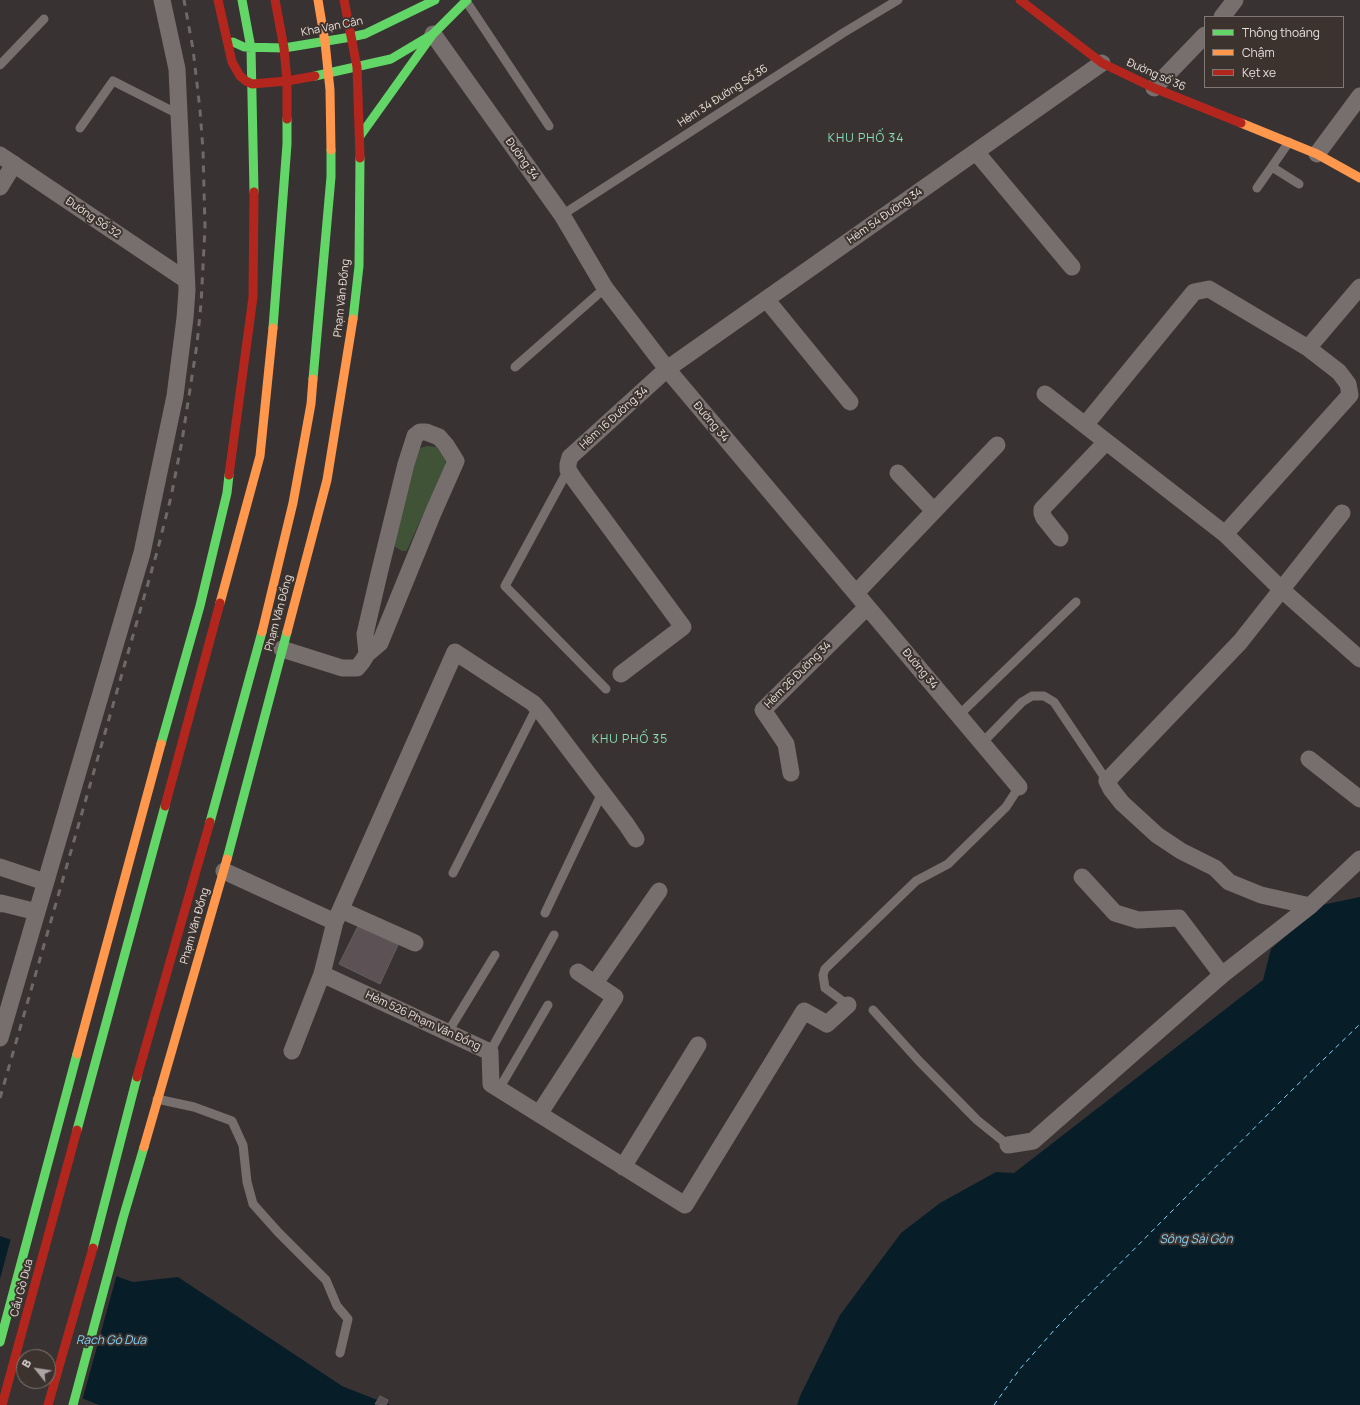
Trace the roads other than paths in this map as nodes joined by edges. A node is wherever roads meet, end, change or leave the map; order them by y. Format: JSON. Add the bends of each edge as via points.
{"nodes":[{"id":1,"x":162,"y":0,"type":"edge"},
{"id":2,"x":218,"y":0,"type":"edge"},
{"id":3,"x":242,"y":0,"type":"edge"},
{"id":4,"x":275,"y":0,"type":"edge"},
{"id":5,"x":318,"y":0,"type":"edge"},
{"id":6,"x":344,"y":0,"type":"edge"},
{"id":7,"x":435,"y":0,"type":"edge"},
{"id":8,"x":467,"y":0,"type":"edge"},
{"id":9,"x":898,"y":0,"type":"edge"},
{"id":10,"x":1020,"y":0,"type":"edge"},
{"id":11,"x":1235,"y":0,"type":"edge"},
{"id":12,"x":1223,"y":16,"type":"edge"},
{"id":13,"x":44,"y":19,"type":"dead end"},
{"id":14,"x":433,"y":34,"type":"junction"},
{"id":15,"x":226,"y":35,"type":"junction"},
{"id":16,"x":1204,"y":36,"type":"edge"},
{"id":17,"x":351,"y":37,"type":"junction"},
{"id":18,"x":325,"y":42,"type":"junction"},
{"id":19,"x":251,"y":48,"type":"junction"},
{"id":20,"x":284,"y":48,"type":"junction"},
{"id":21,"x":232,"y":62,"type":"junction"},
{"id":22,"x":1102,"y":63,"type":"junction"},
{"id":23,"x":0,"y":65,"type":"edge"},
{"id":24,"x":357,"y":67,"type":"junction"},
{"id":25,"x":328,"y":74,"type":"junction"},
{"id":26,"x":287,"y":81,"type":"junction"},
{"id":27,"x":238,"y":84,"type":"dead end"},
{"id":28,"x":252,"y":84,"type":"junction"},
{"id":29,"x":1154,"y":88,"type":"junction"},
{"id":30,"x":1360,"y":96,"type":"edge"},
{"id":31,"x":244,"y":107,"type":"dead end"},
{"id":32,"x":178,"y":114,"type":"junction"},
{"id":33,"x":549,"y":126,"type":"dead end"},
{"id":34,"x":80,"y":128,"type":"dead end"},
{"id":35,"x":360,"y":136,"type":"junction"},
{"id":36,"x":1289,"y":142,"type":"junction"},
{"id":37,"x":253,"y":145,"type":"junction"},
{"id":38,"x":352,"y":147,"type":"dead end"},
{"id":39,"x":976,"y":152,"type":"junction"},
{"id":40,"x":1317,"y":154,"type":"junction"},
{"id":41,"x":7,"y":160,"type":"edge"},
{"id":42,"x":340,"y":165,"type":"dead end"},
{"id":43,"x":1272,"y":168,"type":"junction"},
{"id":44,"x":331,"y":177,"type":"junction"},
{"id":45,"x":1360,"y":178,"type":"edge"},
{"id":46,"x":1299,"y":184,"type":"dead end"},
{"id":47,"x":0,"y":187,"type":"edge"},
{"id":48,"x":1257,"y":188,"type":"dead end"},
{"id":49,"x":562,"y":215,"type":"junction"},
{"id":50,"x":1072,"y":267,"type":"dead end"},
{"id":51,"x":186,"y":280,"type":"junction"},
{"id":52,"x":605,"y":288,"type":"junction"},
{"id":53,"x":1358,"y":294,"type":"edge"},
{"id":54,"x":766,"y":299,"type":"junction"},
{"id":55,"x":1308,"y":348,"type":"junction"},
{"id":56,"x":515,"y":367,"type":"dead end"},
{"id":57,"x":667,"y":369,"type":"junction"},
{"id":58,"x":1045,"y":394,"type":"dead end"},
{"id":59,"x":850,"y":402,"type":"dead end"},
{"id":60,"x":1090,"y":418,"type":"dead end"},
{"id":61,"x":1106,"y":442,"type":"junction"},
{"id":62,"x":997,"y":445,"type":"dead end"},
{"id":63,"x":568,"y":470,"type":"junction"},
{"id":64,"x":898,"y":473,"type":"dead end"},
{"id":65,"x":934,"y":511,"type":"junction"},
{"id":66,"x":1342,"y":513,"type":"dead end"},
{"id":67,"x":1225,"y":534,"type":"junction"},
{"id":68,"x":1060,"y":538,"type":"dead end"},
{"id":69,"x":1282,"y":590,"type":"junction"},
{"id":70,"x":856,"y":594,"type":"junction"},
{"id":71,"x":1076,"y":602,"type":"dead end"},
{"id":72,"x":868,"y":607,"type":"junction"},
{"id":73,"x":282,"y":649,"type":"junction"},
{"id":74,"x":367,"y":654,"type":"junction"},
{"id":75,"x":1360,"y":659,"type":"edge"},
{"id":76,"x":621,"y":674,"type":"dead end"},
{"id":77,"x":606,"y":689,"type":"dead end"},
{"id":78,"x":537,"y":707,"type":"junction"},
{"id":79,"x":959,"y":715,"type":"junction"},
{"id":80,"x":982,"y":743,"type":"junction"},
{"id":81,"x":1309,"y":760,"type":"dead end"},
{"id":82,"x":790,"y":773,"type":"dead end"},
{"id":83,"x":1106,"y":781,"type":"junction"},
{"id":84,"x":1019,"y":787,"type":"joint"},
{"id":85,"x":602,"y":793,"type":"junction"},
{"id":86,"x":1360,"y":799,"type":"edge"},
{"id":87,"x":636,"y":839,"type":"dead end"},
{"id":88,"x":1360,"y":859,"type":"edge"},
{"id":89,"x":0,"y":867,"type":"edge"},
{"id":90,"x":224,"y":871,"type":"junction"},
{"id":91,"x":453,"y":873,"type":"dead end"},
{"id":92,"x":1082,"y":877,"type":"dead end"},
{"id":93,"x":46,"y":882,"type":"junction"},
{"id":94,"x":659,"y":891,"type":"dead end"},
{"id":95,"x":0,"y":904,"type":"edge"},
{"id":96,"x":1310,"y":906,"type":"junction"},
{"id":97,"x":36,"y":912,"type":"junction"},
{"id":98,"x":545,"y":913,"type":"dead end"},
{"id":99,"x":338,"y":916,"type":"junction"},
{"id":100,"x":554,"y":935,"type":"dead end"},
{"id":101,"x":415,"y":943,"type":"dead end"},
{"id":102,"x":495,"y":955,"type":"dead end"},
{"id":103,"x":578,"y":972,"type":"dead end"},
{"id":104,"x":322,"y":974,"type":"junction"},
{"id":105,"x":1222,"y":975,"type":"junction"},
{"id":106,"x":595,"y":983,"type":"junction"},
{"id":107,"x":548,"y":1005,"type":"dead end"},
{"id":108,"x":848,"y":1005,"type":"joint"},
{"id":109,"x":873,"y":1010,"type":"dead end"},
{"id":110,"x":448,"y":1032,"type":"junction"},
{"id":111,"x":0,"y":1038,"type":"edge"},
{"id":112,"x":698,"y":1045,"type":"dead end"},
{"id":113,"x":292,"y":1050,"type":"dead end"},
{"id":114,"x":490,"y":1052,"type":"junction"},
{"id":115,"x":499,"y":1089,"type":"junction"},
{"id":116,"x":157,"y":1100,"type":"junction"},
{"id":117,"x":539,"y":1114,"type":"junction"},
{"id":118,"x":1008,"y":1145,"type":"joint"},
{"id":119,"x":623,"y":1167,"type":"junction"},
{"id":120,"x":0,"y":1342,"type":"edge"},
{"id":121,"x":340,"y":1353,"type":"dead end"},
{"id":122,"x":2,"y":1405,"type":"edge"},
{"id":123,"x":48,"y":1405,"type":"edge"},
{"id":124,"x":73,"y":1405,"type":"edge"}],
"edges":[{"from":1,"to":32,"type":"street","via":[[177,69]]},
{"from":2,"to":15,"type":"main road"},
{"from":3,"to":19,"type":"main road"},
{"from":4,"to":20,"type":"main road"},
{"from":5,"to":18,"type":"main road","name":"Phạm Văn Đồng"},
{"from":6,"to":17,"type":"main road","name":"Phạm Văn Đồng"},
{"from":7,"to":17,"type":"main road","name":"Kha Vạn Cân","via":[[365,34]]},
{"from":8,"to":14,"type":"main road"},
{"from":8,"to":33,"type":"lane"},
{"from":9,"to":49,"type":"lane","name":"Hẻm 34 Đường Số 36"},
{"from":10,"to":22,"type":"main road","name":"Đường số 36"},
{"from":11,"to":12,"type":"street"},
{"from":13,"to":23,"type":"lane"},
{"from":14,"to":24,"type":"main road","via":[[391,58]]},
{"from":14,"to":35,"type":"main road"},
{"from":14,"to":49,"type":"street","name":"Đường 34"},
{"from":15,"to":19,"type":"main road","via":[[237,44]]},
{"from":15,"to":21,"type":"main road"},
{"from":16,"to":29,"type":"street"},
{"from":17,"to":18,"type":"main road","name":"Kha Vạn Cân"},
{"from":17,"to":24,"type":"main road","name":"Phạm Văn Đồng"},
{"from":18,"to":20,"type":"main road","name":"Kha Vạn Cân"},
{"from":18,"to":25,"type":"main road","name":"Phạm Văn Đồng"},
{"from":19,"to":20,"type":"main road","name":"Kha Vạn Cân"},
{"from":19,"to":28,"type":"main road"},
{"from":20,"to":26,"type":"main road"},
{"from":21,"to":27,"type":"main road"},
{"from":21,"to":28,"type":"main road","via":[[240,76]]},
{"from":22,"to":29,"type":"main road","name":"Đường số 36"},
{"from":22,"to":39,"type":"street","name":"Hẻm 54 Đường 34"},
{"from":24,"to":25,"type":"main road"},
{"from":24,"to":35,"type":"main road","name":"Phạm Văn Đồng"},
{"from":25,"to":26,"type":"main road"},
{"from":25,"to":44,"type":"main road","name":"Phạm Văn Đồng"},
{"from":26,"to":28,"type":"main road"},
{"from":26,"to":122,"type":"main road","name":"Cầu Gò Dưa","via":[[287,144],[260,456]]},
{"from":28,"to":37,"type":"main road"},
{"from":29,"to":36,"type":"main road","name":"Đường số 36"},
{"from":30,"to":40,"type":"street"},
{"from":31,"to":37,"type":"main road"},
{"from":32,"to":34,"type":"lane","via":[[113,81]]},
{"from":32,"to":51,"type":"street"},
{"from":35,"to":38,"type":"main road"},
{"from":35,"to":73,"type":"main road","name":"Phạm Văn Đồng","via":[[358,266],[354,312],[323,480]]},
{"from":36,"to":40,"type":"main road","name":"Đường số 36"},
{"from":36,"to":43,"type":"lane"},
{"from":37,"to":120,"type":"main road","name":"Cầu Gò Dưa","via":[[253,297],[228,493],[200,606]]},
{"from":39,"to":50,"type":"street"},
{"from":39,"to":54,"type":"street","name":"Hẻm 54 Đường 34"},
{"from":40,"to":45,"type":"main road","name":"Đường số 36"},
{"from":41,"to":47,"type":"street"},
{"from":41,"to":51,"type":"street","name":"Đường Số 32"},
{"from":42,"to":44,"type":"main road"},
{"from":43,"to":46,"type":"lane"},
{"from":43,"to":48,"type":"lane"},
{"from":44,"to":123,"type":"main road","name":"Phạm Văn Đồng","via":[[311,404],[300,483],[258,648]]},
{"from":49,"to":52,"type":"street","name":"Đường 34"},
{"from":51,"to":93,"type":"street","via":[[186,318],[175,396],[142,553]]},
{"from":52,"to":56,"type":"lane"},
{"from":52,"to":57,"type":"street","name":"Đường 34"},
{"from":53,"to":55,"type":"street"},
{"from":54,"to":57,"type":"street","name":"Hẻm 54 Đường 34"},
{"from":54,"to":59,"type":"street"},
{"from":55,"to":60,"type":"street","via":[[1209,289],[1194,292]]},
{"from":55,"to":67,"type":"street","via":[[1339,372],[1348,384],[1350,395]]},
{"from":57,"to":63,"type":"street","name":"Hẻm 16 Đường 34","via":[[570,457]]},
{"from":57,"to":70,"type":"street","name":"Đường 34"},
{"from":58,"to":61,"type":"street"},
{"from":61,"to":67,"type":"street"},
{"from":61,"to":68,"type":"street","via":[[1042,509],[1044,518]]},
{"from":62,"to":65,"type":"street"},
{"from":63,"to":76,"type":"street","via":[[683,626]]},
{"from":63,"to":77,"type":"lane","via":[[505,586]]},
{"from":64,"to":65,"type":"street"},
{"from":65,"to":70,"type":"street"},
{"from":66,"to":69,"type":"street"},
{"from":67,"to":69,"type":"street"},
{"from":69,"to":75,"type":"street"},
{"from":69,"to":83,"type":"street","via":[[1240,642]]},
{"from":70,"to":72,"type":"street","name":"Đường 34"},
{"from":71,"to":79,"type":"lane"},
{"from":72,"to":79,"type":"street","name":"Đường 34"},
{"from":72,"to":82,"type":"street","name":"Hẻm 26 Đường 34","via":[[763,710],[786,744]]},
{"from":73,"to":74,"type":"street","via":[[342,668],[357,668]]},
{"from":73,"to":90,"type":"main road","name":"Phạm Văn Đồng"},
{"from":74,"to":74,"type":"street","via":[[380,643],[456,461],[439,437],[426,432],[420,432],[415,436],[406,464],[365,634]]},
{"from":78,"to":85,"type":"street"},
{"from":78,"to":91,"type":"lane"},
{"from":78,"to":99,"type":"street","via":[[455,652]]},
{"from":79,"to":80,"type":"street","name":"Đường 34"},
{"from":80,"to":83,"type":"lane","via":[[1022,702],[1032,696],[1044,696],[1054,702]]},
{"from":80,"to":84,"type":"street","name":"Đường 34"},
{"from":81,"to":86,"type":"street"},
{"from":83,"to":96,"type":"street","via":[[1122,803],[1156,835],[1216,868],[1229,882],[1261,895]]},
{"from":84,"to":108,"type":"lane","via":[[1006,807],[948,864],[916,881],[825,969],[825,988]]},
{"from":85,"to":87,"type":"street"},
{"from":85,"to":98,"type":"lane"},
{"from":88,"to":96,"type":"street"},
{"from":89,"to":93,"type":"street"},
{"from":90,"to":99,"type":"street"},
{"from":90,"to":116,"type":"main road","name":"Phạm Văn Đồng"},
{"from":92,"to":105,"type":"street","via":[[1114,913],[1138,920],[1179,918]]},
{"from":93,"to":97,"type":"street"},
{"from":94,"to":106,"type":"street"},
{"from":95,"to":97,"type":"street"},
{"from":96,"to":105,"type":"street"},
{"from":97,"to":111,"type":"street"},
{"from":99,"to":101,"type":"street"},
{"from":99,"to":104,"type":"street"},
{"from":100,"to":114,"type":"lane"},
{"from":102,"to":110,"type":"lane"},
{"from":103,"to":106,"type":"street"},
{"from":104,"to":110,"type":"street","name":"Hẻm 526 Phạm Văn Đồng"},
{"from":104,"to":113,"type":"street"},
{"from":105,"to":118,"type":"street","via":[[1033,1141]]},
{"from":106,"to":117,"type":"street","via":[[615,997]]},
{"from":107,"to":115,"type":"lane"},
{"from":108,"to":119,"type":"street","name":"Hẻm 526 Phạm Văn Đồng","via":[[827,1024],[804,1011],[685,1205]]},
{"from":109,"to":118,"type":"lane","via":[[971,1114]]},
{"from":110,"to":114,"type":"street","name":"Hẻm 526 Phạm Văn Đồng"},
{"from":112,"to":119,"type":"street"},
{"from":114,"to":115,"type":"street","name":"Hẻm 526 Phạm Văn Đồng","via":[[491,1084]]},
{"from":115,"to":117,"type":"street","name":"Hẻm 526 Phạm Văn Đồng"},
{"from":116,"to":121,"type":"lane","via":[[194,1107],[232,1121],[243,1145],[247,1182],[253,1204],[326,1280],[337,1306],[348,1319]]},
{"from":116,"to":124,"type":"main road","name":"Phạm Văn Đồng"},
{"from":117,"to":119,"type":"street","name":"Hẻm 526 Phạm Văn Đồng"}]}
